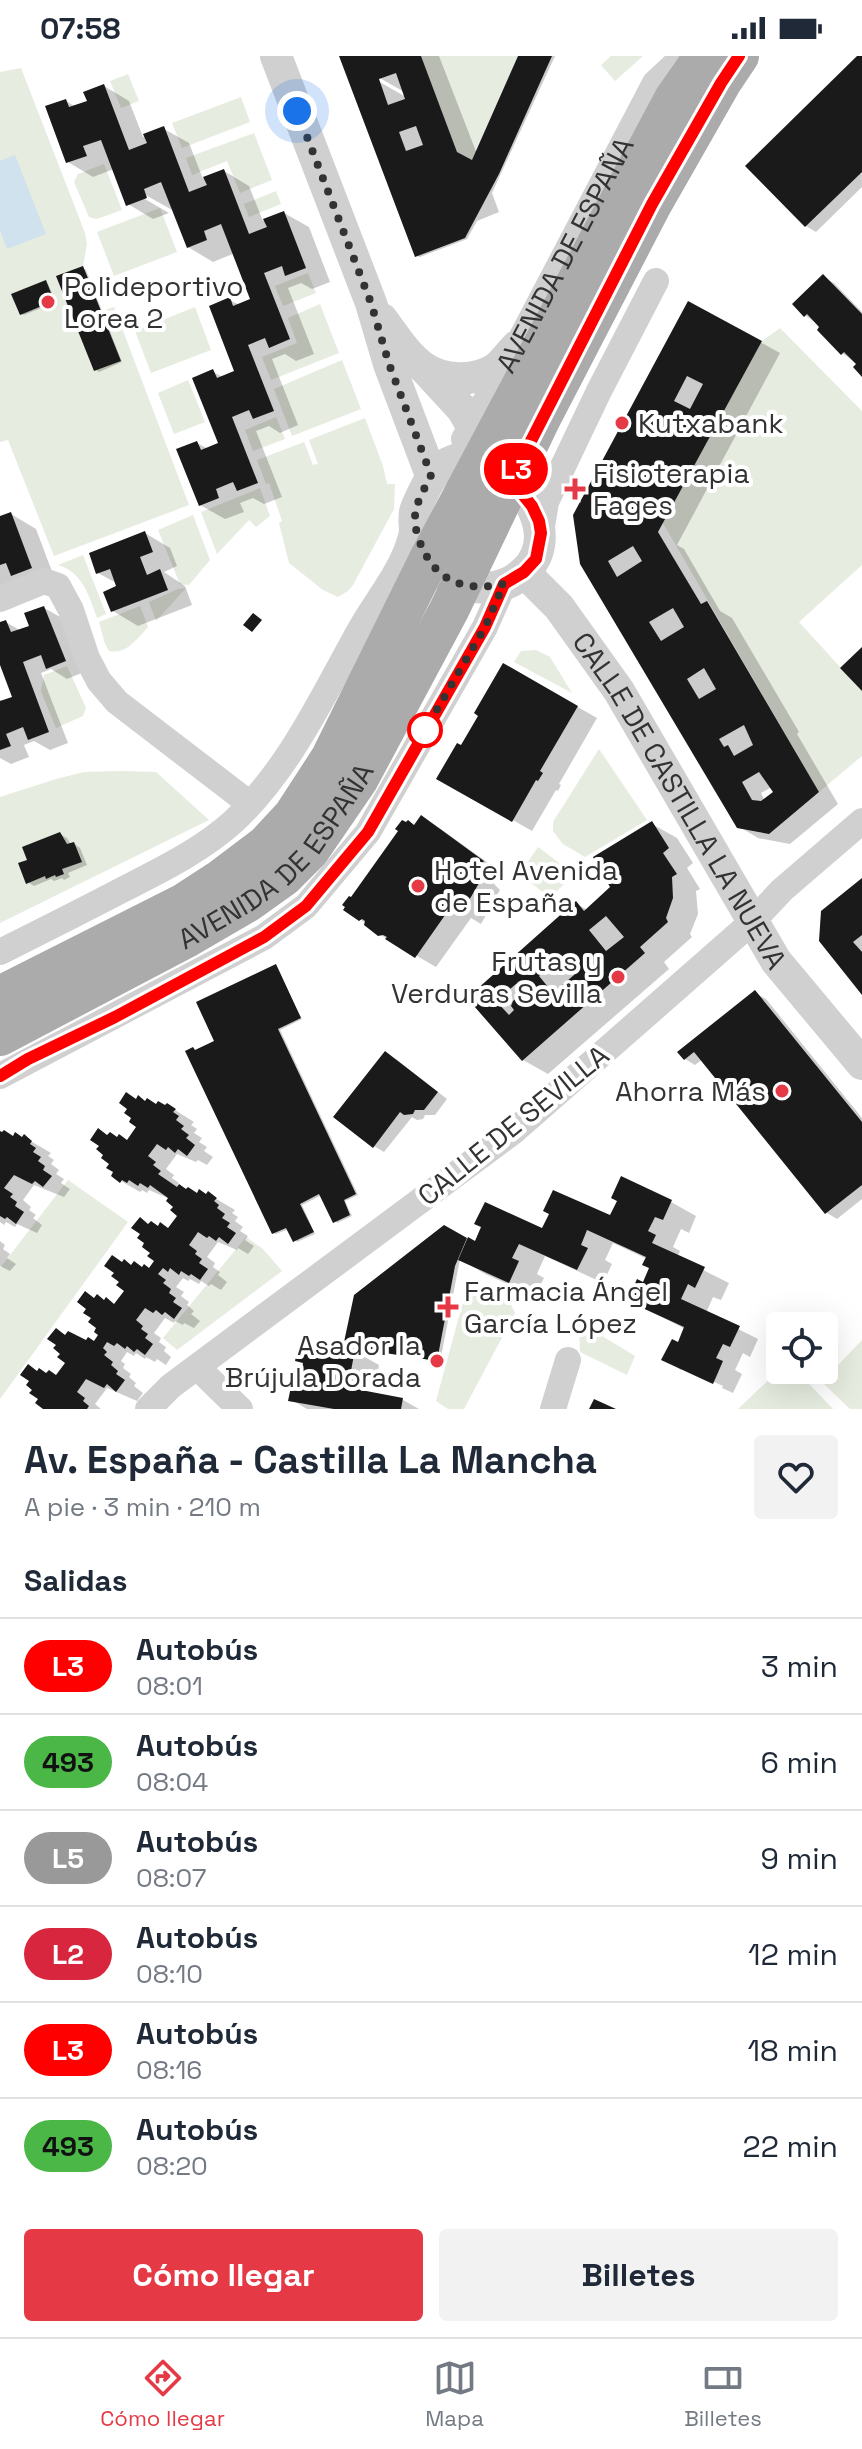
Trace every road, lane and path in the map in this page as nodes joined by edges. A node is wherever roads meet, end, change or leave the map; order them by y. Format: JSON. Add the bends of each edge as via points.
{"nodes":[{"id":1,"x":276,"y":56,"type":"edge"},
{"id":2,"x":684,"y":56,"type":"edge"},
{"id":3,"x":704,"y":56,"type":"edge"},
{"id":4,"x":739,"y":56,"type":"edge"},
{"id":5,"x":656,"y":281,"type":"dead end"},
{"id":6,"x":371,"y":303,"type":"junction"},
{"id":7,"x":517,"y":346,"type":"junction"},
{"id":8,"x":424,"y":368,"type":"junction"},
{"id":9,"x":470,"y":460,"type":"junction"},
{"id":10,"x":415,"y":512,"type":"junction"},
{"id":11,"x":541,"y":533,"type":"junction"},
{"id":12,"x":444,"y":573,"type":"junction"},
{"id":13,"x":514,"y":578,"type":"junction"},
{"id":14,"x":0,"y":599,"type":"edge"},
{"id":15,"x":250,"y":804,"type":"junction"},
{"id":16,"x":862,"y":821,"type":"edge"},
{"id":17,"x":752,"y":922,"type":"junction"},
{"id":18,"x":0,"y":952,"type":"edge"},
{"id":19,"x":0,"y":996,"type":"edge"},
{"id":20,"x":0,"y":1036,"type":"edge"},
{"id":21,"x":862,"y":1064,"type":"edge"},
{"id":22,"x":0,"y":1076,"type":"edge"},
{"id":23,"x":568,"y":1360,"type":"dead end"},
{"id":24,"x":197,"y":1367,"type":"junction"},
{"id":25,"x":148,"y":1409,"type":"edge"},
{"id":26,"x":240,"y":1409,"type":"edge"},
{"id":27,"x":553,"y":1409,"type":"edge"}],
"edges":[{"from":1,"to":6,"type":"street"},
{"from":2,"to":7,"type":"street","name":"AVENIDA DE ESPAÑA","via":[[655,83]]},
{"from":3,"to":9,"type":"main road","name":"AVENIDA DE ESPAÑA","via":[[674,99]]},
{"from":4,"to":9,"type":"main road","name":"AVENIDA DE ESPAÑA","via":[[652,204]]},
{"from":5,"to":11,"type":"street","via":[[546,502]]},
{"from":6,"to":8,"type":"street"},
{"from":6,"to":9,"type":"street","via":[[389,364]]},
{"from":7,"to":8,"type":"street","via":[[495,369],[476,377],[457,379]]},
{"from":7,"to":9,"type":"street","name":"AVENIDA DE ESPAÑA"},
{"from":8,"to":9,"type":"street","via":[[462,409]]},
{"from":9,"to":10,"type":"street","name":"AVENIDA DE ESPAÑA"},
{"from":9,"to":11,"type":"street","via":[[532,506]]},
{"from":9,"to":12,"type":"main road","name":"AVENIDA DE ESPAÑA"},
{"from":10,"to":12,"type":"street","via":[[418,537]]},
{"from":10,"to":15,"type":"street","name":"AVENIDA DE ESPAÑA","via":[[399,565],[292,750]]},
{"from":11,"to":13,"type":"street","via":[[536,559]]},
{"from":12,"to":13,"type":"street","via":[[482,588]]},
{"from":12,"to":19,"type":"main road","name":"AVENIDA DE ESPAÑA","via":[[293,816],[266,845],[184,903]]},
{"from":12,"to":20,"type":"main road","name":"AVENIDA DE ESPAÑA","via":[[449,610],[358,780],[310,850],[248,902]]},
{"from":13,"to":17,"type":"street","name":"CALLE DE CASTILLA LA NUEVA","via":[[559,607],[619,691]]},
{"from":13,"to":22,"type":"street","name":"AVENIDA DE ESPAÑA","via":[[368,832],[306,906],[264,937]]},
{"from":14,"to":15,"type":"street","via":[[44,581],[58,586],[87,658],[108,692]]},
{"from":15,"to":18,"type":"street","name":"AVENIDA DE ESPAÑA","via":[[204,845]]},
{"from":16,"to":17,"type":"street","name":"CALLE DE SEVILLA"},
{"from":17,"to":21,"type":"street","name":"CALLE DE CASTILLA LA NUEVA","via":[[776,961]]},
{"from":17,"to":24,"type":"street","name":"CALLE DE SEVILLA","via":[[514,1131]]},
{"from":23,"to":27,"type":"street"},
{"from":24,"to":25,"type":"street","name":"CALLE DE SEVILLA"},
{"from":24,"to":26,"type":"street"}]}
